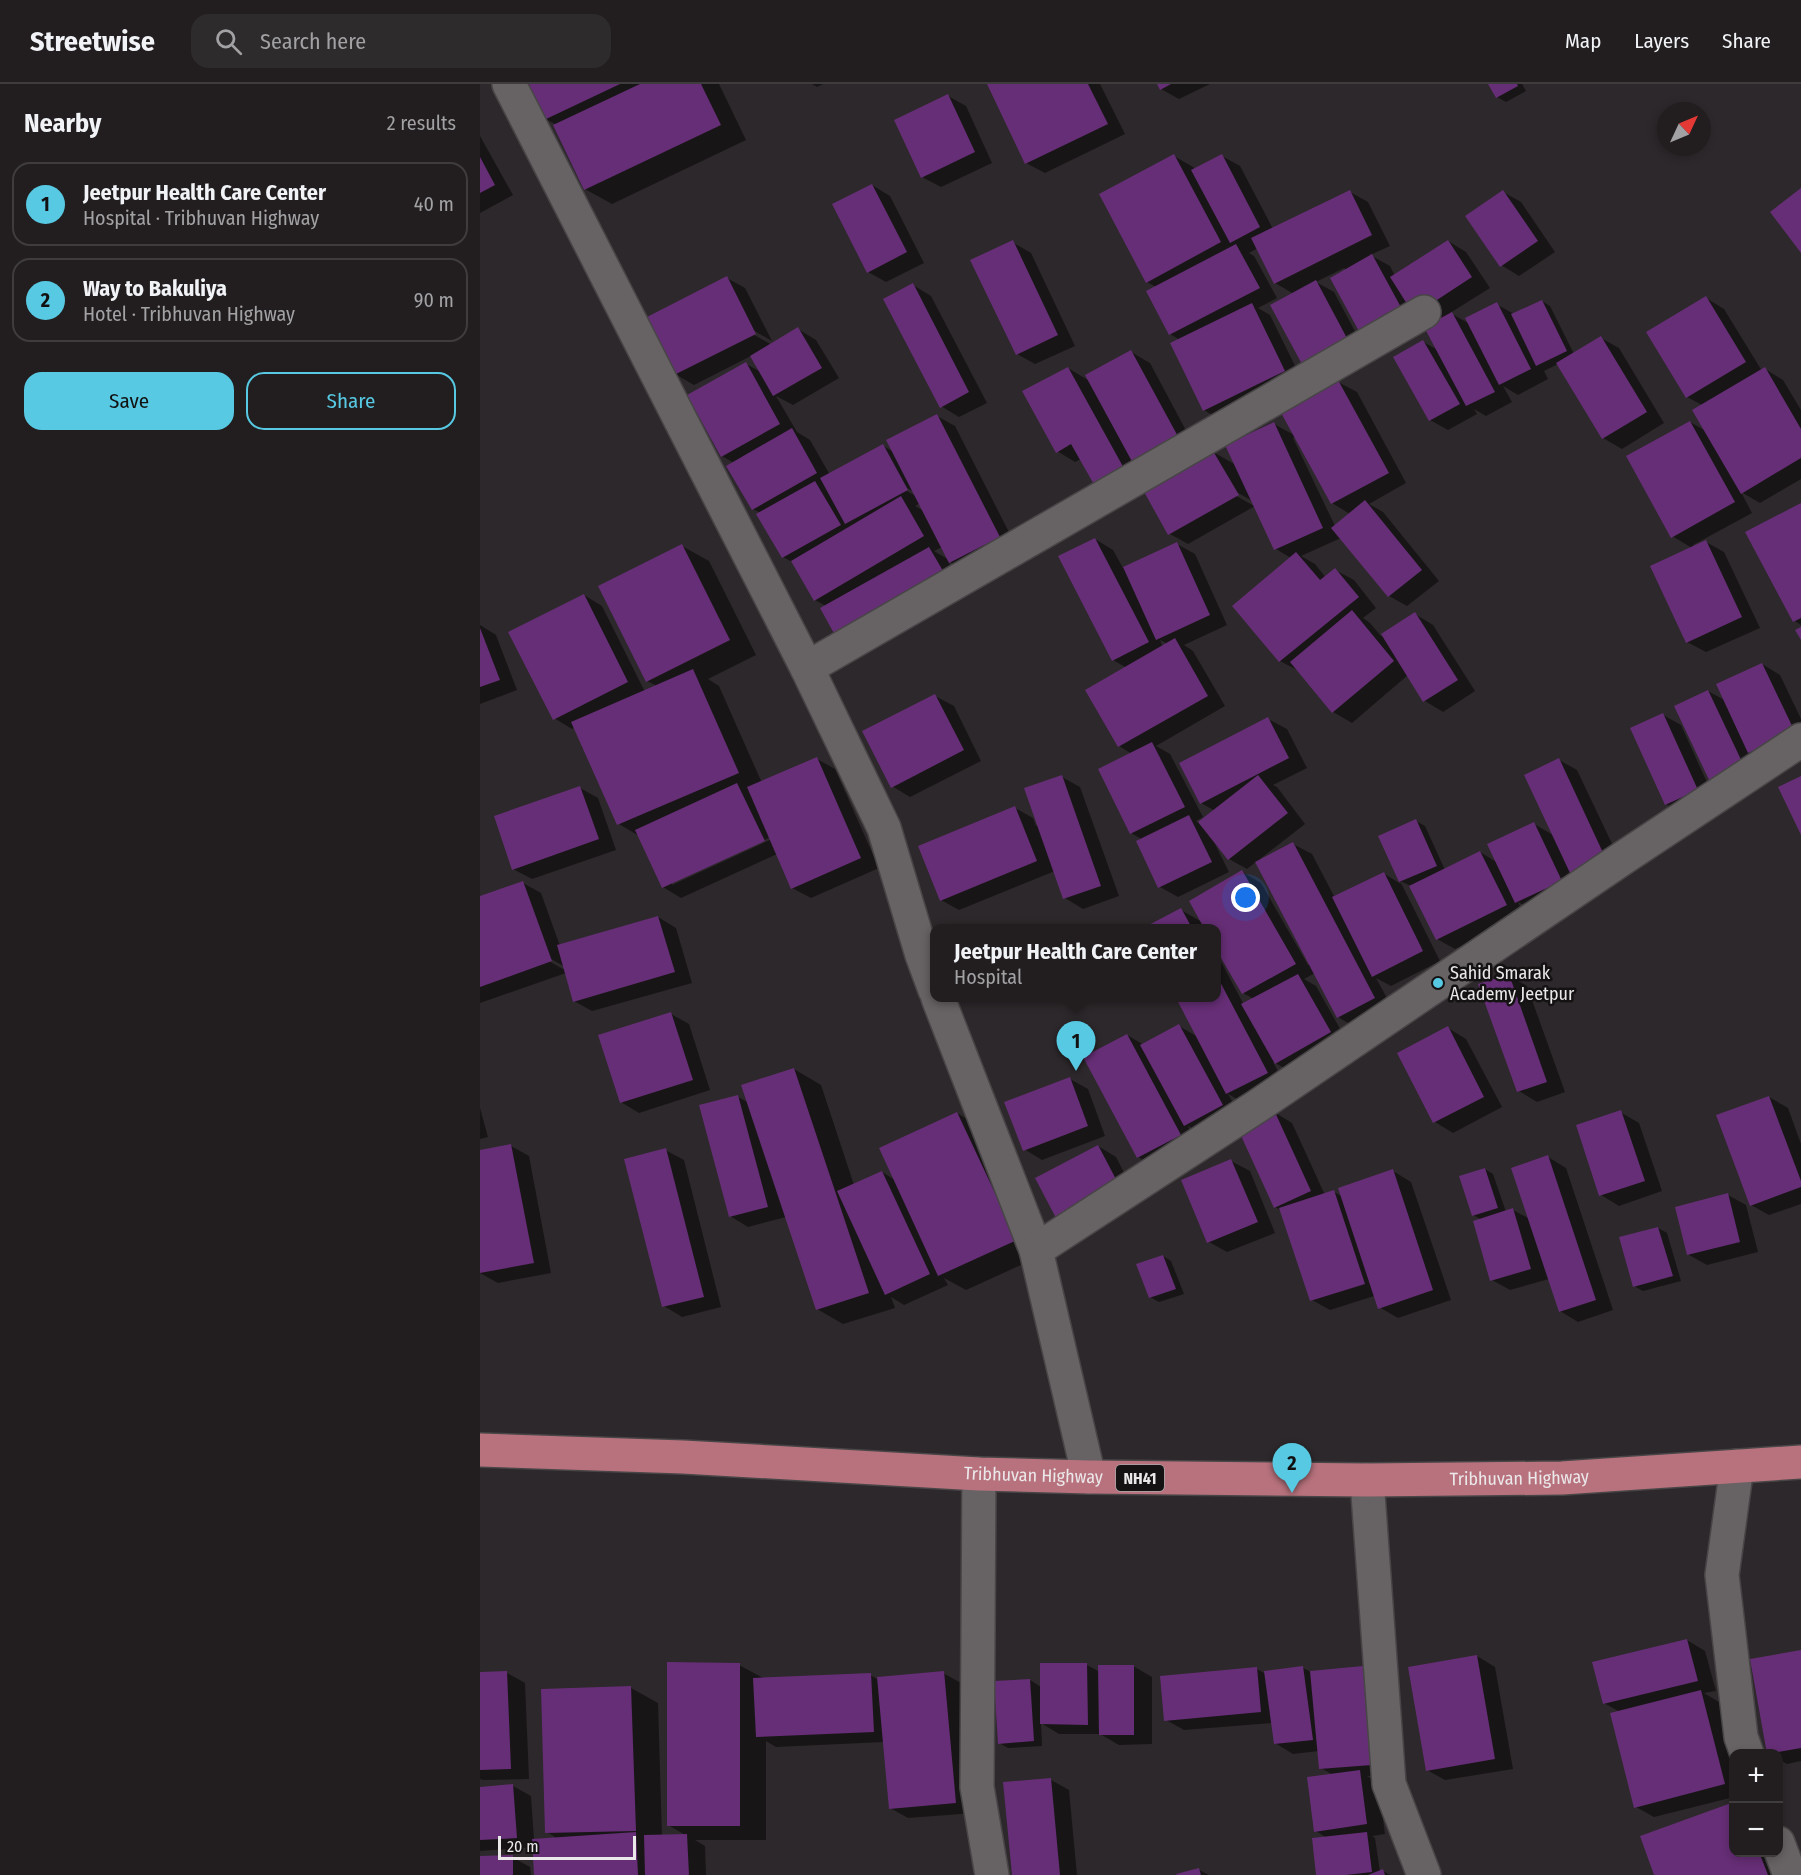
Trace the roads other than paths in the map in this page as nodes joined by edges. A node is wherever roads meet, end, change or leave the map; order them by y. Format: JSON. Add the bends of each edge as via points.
{"nodes":[{"id":1,"x":509,"y":84,"type":"edge"},
{"id":2,"x":1424,"y":312,"type":"dead end"},
{"id":3,"x":807,"y":668,"type":"junction"},
{"id":4,"x":1801,"y":740,"type":"edge"},
{"id":5,"x":930,"y":978,"type":"edge"},
{"id":6,"x":940,"y":1002,"type":"edge"},
{"id":7,"x":1036,"y":1250,"type":"junction"},
{"id":8,"x":480,"y":1450,"type":"edge"},
{"id":9,"x":1801,"y":1462,"type":"edge"},
{"id":10,"x":1737,"y":1466,"type":"junction"},
{"id":11,"x":979,"y":1474,"type":"junction"},
{"id":12,"x":1089,"y":1477,"type":"junction"},
{"id":13,"x":1366,"y":1480,"type":"junction"},
{"id":14,"x":1745,"y":1749,"type":"edge"},
{"id":15,"x":1783,"y":1855,"type":"edge"},
{"id":16,"x":992,"y":1875,"type":"edge"},
{"id":17,"x":1424,"y":1875,"type":"edge"},
{"id":18,"x":1790,"y":1875,"type":"edge"}],
"edges":[{"from":1,"to":3,"type":"street"},
{"from":2,"to":3,"type":"street"},
{"from":3,"to":5,"type":"street","via":[[884,828]]},
{"from":4,"to":7,"type":"street","via":[[1259,1105]]},
{"from":6,"to":7,"type":"street"},
{"from":7,"to":12,"type":"street"},
{"from":8,"to":11,"type":"highway","name":"Tribhuvan Highway","number":"NH41"},
{"from":9,"to":10,"type":"highway","name":"Tribhuvan Highway","number":"NH41"},
{"from":10,"to":13,"type":"highway","name":"Tribhuvan Highway","number":"NH41","via":[[1562,1478]]},
{"from":10,"to":14,"type":"street","via":[[1722,1575]]},
{"from":11,"to":12,"type":"highway","name":"Tribhuvan Highway","number":"NH41"},
{"from":11,"to":16,"type":"street","via":[[977,1787]]},
{"from":12,"to":13,"type":"highway","name":"Tribhuvan Highway","number":"NH41"},
{"from":13,"to":17,"type":"street","via":[[1389,1784]]},
{"from":15,"to":18,"type":"street"}]}
